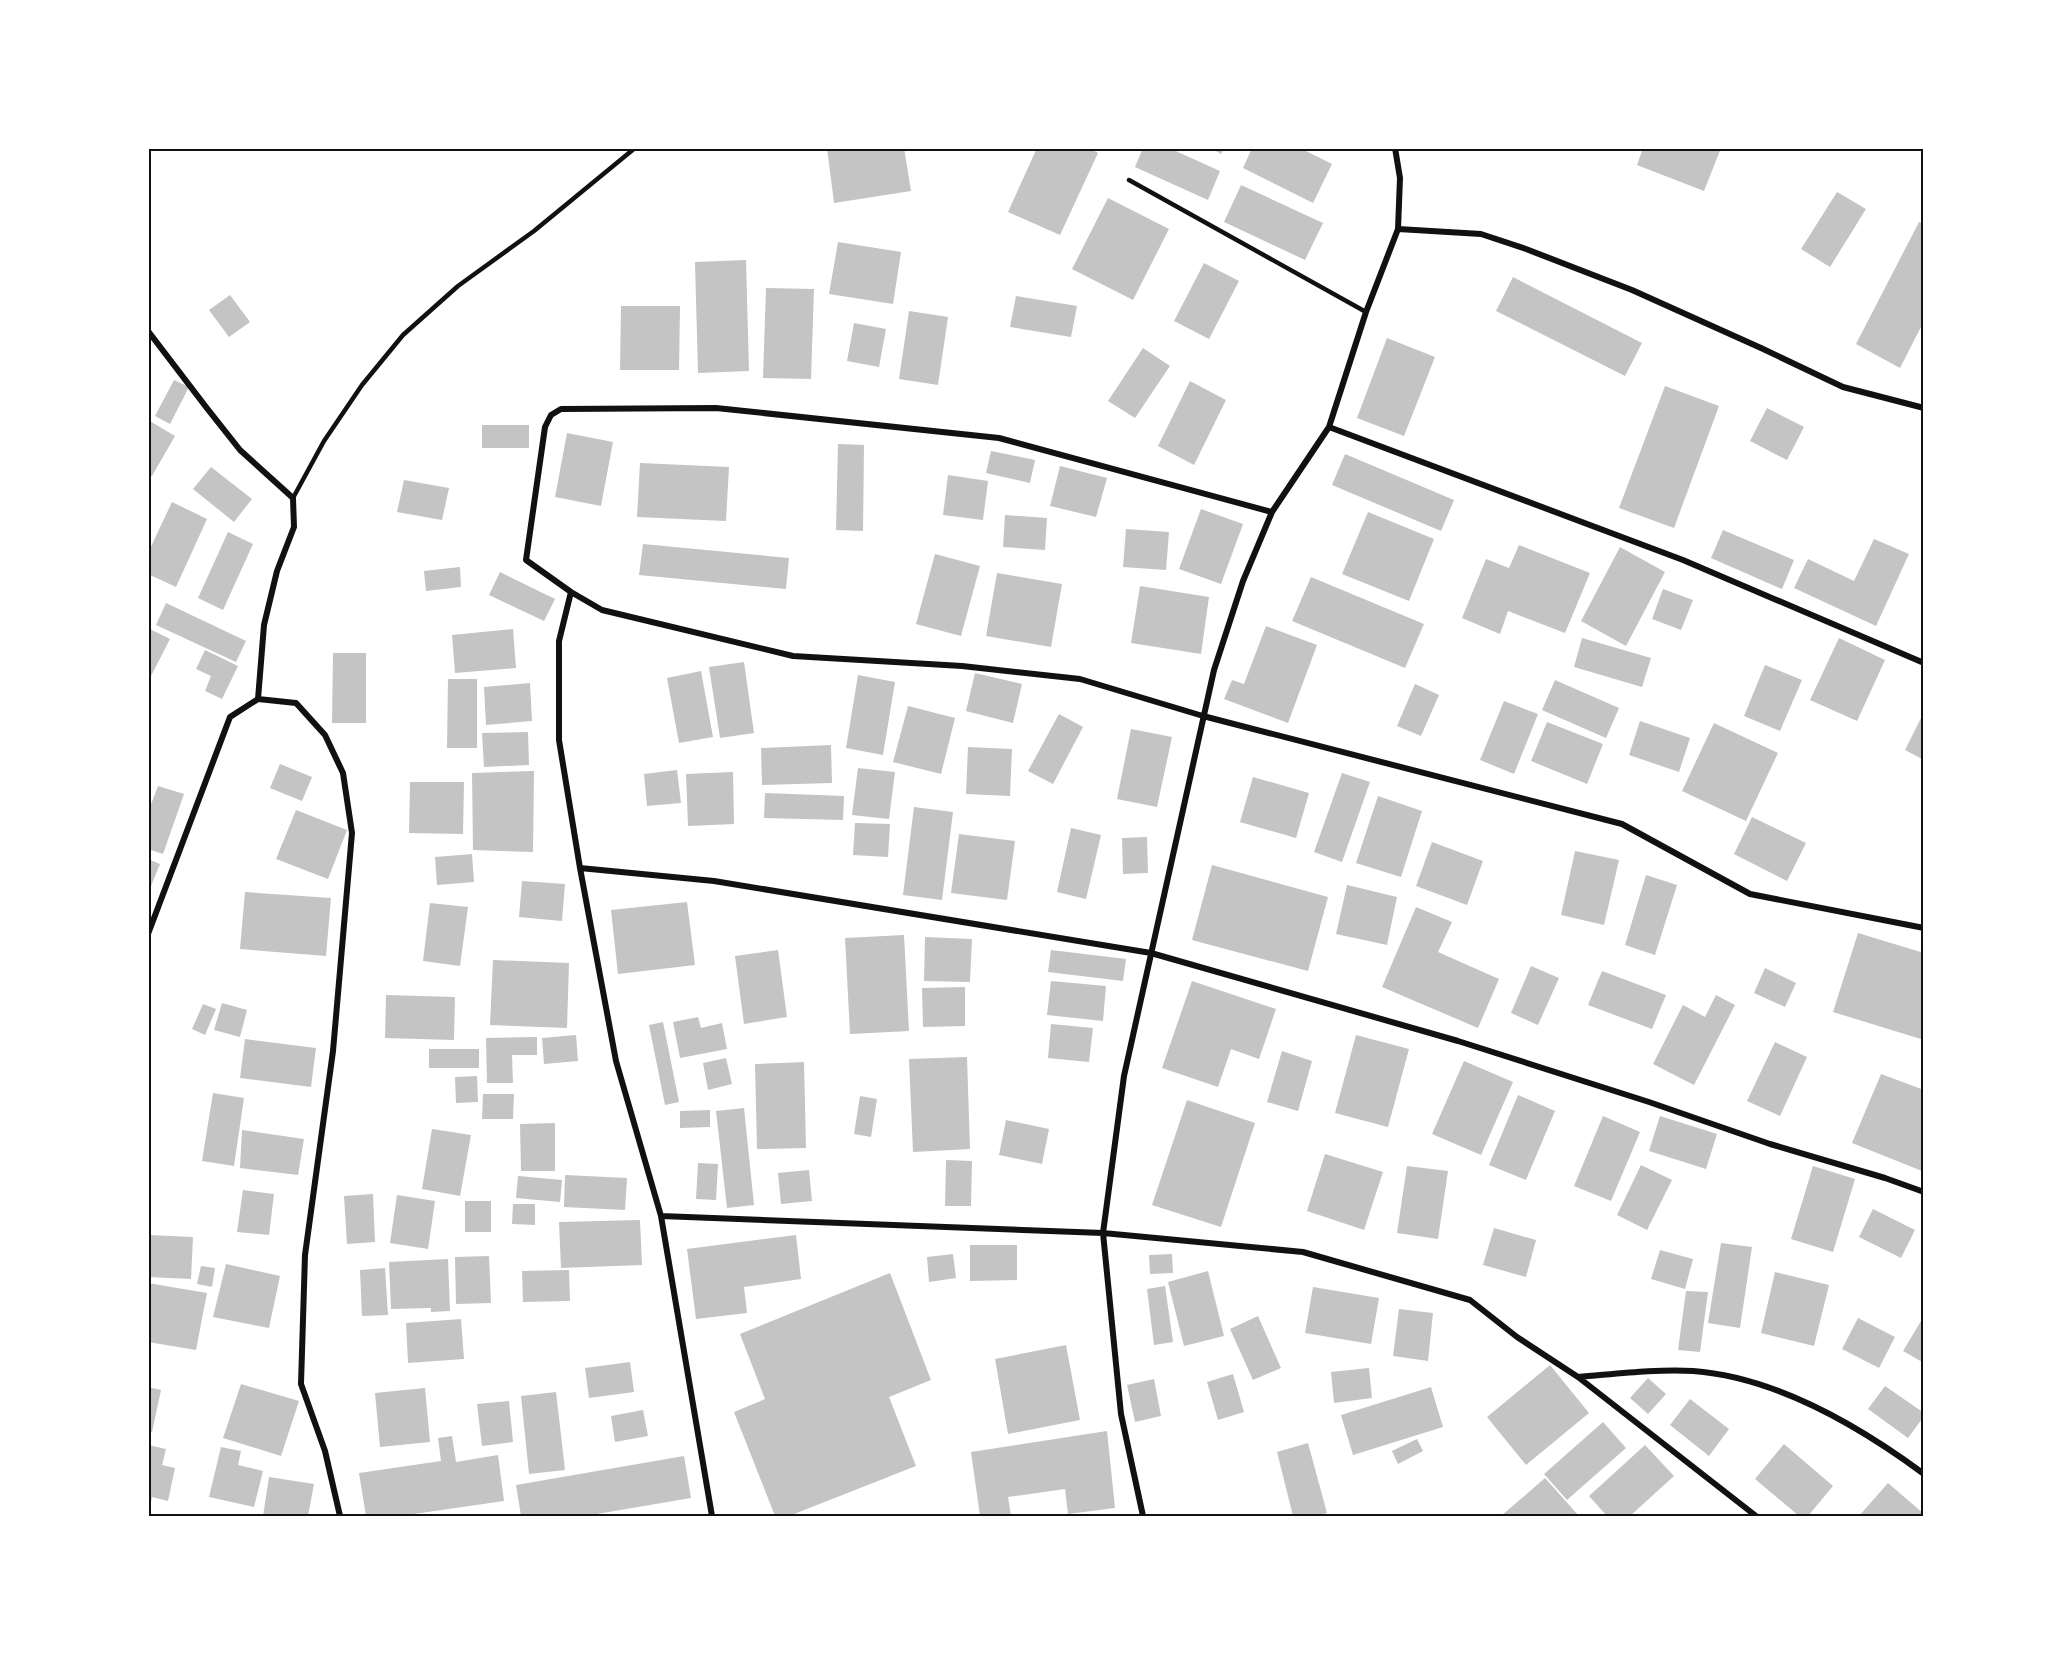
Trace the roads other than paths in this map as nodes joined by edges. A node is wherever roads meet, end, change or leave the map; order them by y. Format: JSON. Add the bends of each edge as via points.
{"nodes":[{"id":1,"x":635,"y":148,"type":"edge"},
{"id":2,"x":1395,"y":148,"type":"edge"},
{"id":3,"x":1130,"y":180,"type":"dead end"},
{"id":4,"x":1398,"y":229,"type":"junction"},
{"id":5,"x":1366,"y":312,"type":"junction"},
{"id":6,"x":148,"y":331,"type":"edge"},
{"id":7,"x":1923,"y":408,"type":"edge"},
{"id":8,"x":1329,"y":427,"type":"junction"},
{"id":9,"x":293,"y":498,"type":"junction"},
{"id":10,"x":1272,"y":512,"type":"junction"},
{"id":11,"x":571,"y":592,"type":"junction"},
{"id":12,"x":1923,"y":663,"type":"edge"},
{"id":13,"x":258,"y":699,"type":"junction"},
{"id":14,"x":1203,"y":716,"type":"junction"},
{"id":15,"x":580,"y":868,"type":"junction"},
{"id":16,"x":1923,"y":928,"type":"edge"},
{"id":17,"x":148,"y":934,"type":"edge"},
{"id":18,"x":1150,"y":953,"type":"junction"},
{"id":19,"x":1923,"y":1192,"type":"edge"},
{"id":20,"x":662,"y":1216,"type":"junction"},
{"id":21,"x":1103,"y":1233,"type":"junction"},
{"id":22,"x":1578,"y":1377,"type":"junction"},
{"id":23,"x":1923,"y":1474,"type":"edge"},
{"id":24,"x":340,"y":1516,"type":"edge"},
{"id":25,"x":712,"y":1516,"type":"edge"},
{"id":26,"x":1143,"y":1516,"type":"edge"},
{"id":27,"x":1756,"y":1516,"type":"edge"}],
"edges":[{"from":1,"to":9,"type":"lane","via":[[534,231],[458,286],[403,334],[324,441]]},
{"from":2,"to":4,"type":"street","via":[[1400,178]]},
{"from":3,"to":5,"type":"lane"},
{"from":4,"to":5,"type":"street"},
{"from":4,"to":7,"type":"street","via":[[1481,234],[1526,249],[1632,290],[1843,387]]},
{"from":5,"to":8,"type":"street"},
{"from":6,"to":9,"type":"street","via":[[240,450]]},
{"from":8,"to":10,"type":"street"},
{"from":8,"to":12,"type":"street","via":[[1683,560]]},
{"from":9,"to":13,"type":"street","via":[[294,527],[277,571],[264,625]]},
{"from":10,"to":11,"type":"street","via":[[999,438],[716,408],[561,409],[551,415],[545,427],[526,560]]},
{"from":10,"to":14,"type":"street","via":[[1243,581]]},
{"from":11,"to":14,"type":"street","via":[[602,610],[793,656],[963,666],[1080,679]]},
{"from":11,"to":15,"type":"street","via":[[559,641],[559,740]]},
{"from":13,"to":17,"type":"street","via":[[230,717]]},
{"from":13,"to":24,"type":"street","via":[[296,703],[325,735],[343,773],[352,833],[333,1051],[304,1255],[301,1384],[325,1451]]},
{"from":14,"to":16,"type":"street","via":[[1622,824],[1750,894]]},
{"from":14,"to":18,"type":"street"},
{"from":15,"to":18,"type":"street","via":[[714,881]]},
{"from":15,"to":20,"type":"street","via":[[616,1061]]},
{"from":18,"to":19,"type":"street","via":[[1458,1041]]},
{"from":18,"to":21,"type":"street","via":[[1124,1076]]},
{"from":20,"to":21,"type":"street"},
{"from":20,"to":25,"type":"street"},
{"from":21,"to":22,"type":"street","via":[[1303,1252],[1470,1300]]},
{"from":21,"to":26,"type":"street","via":[[1121,1414]]},
{"from":22,"to":23,"type":"street","via":[[1693,1371],[1755,1383],[1822,1410],[1888,1447]]},
{"from":22,"to":27,"type":"street"}]}
